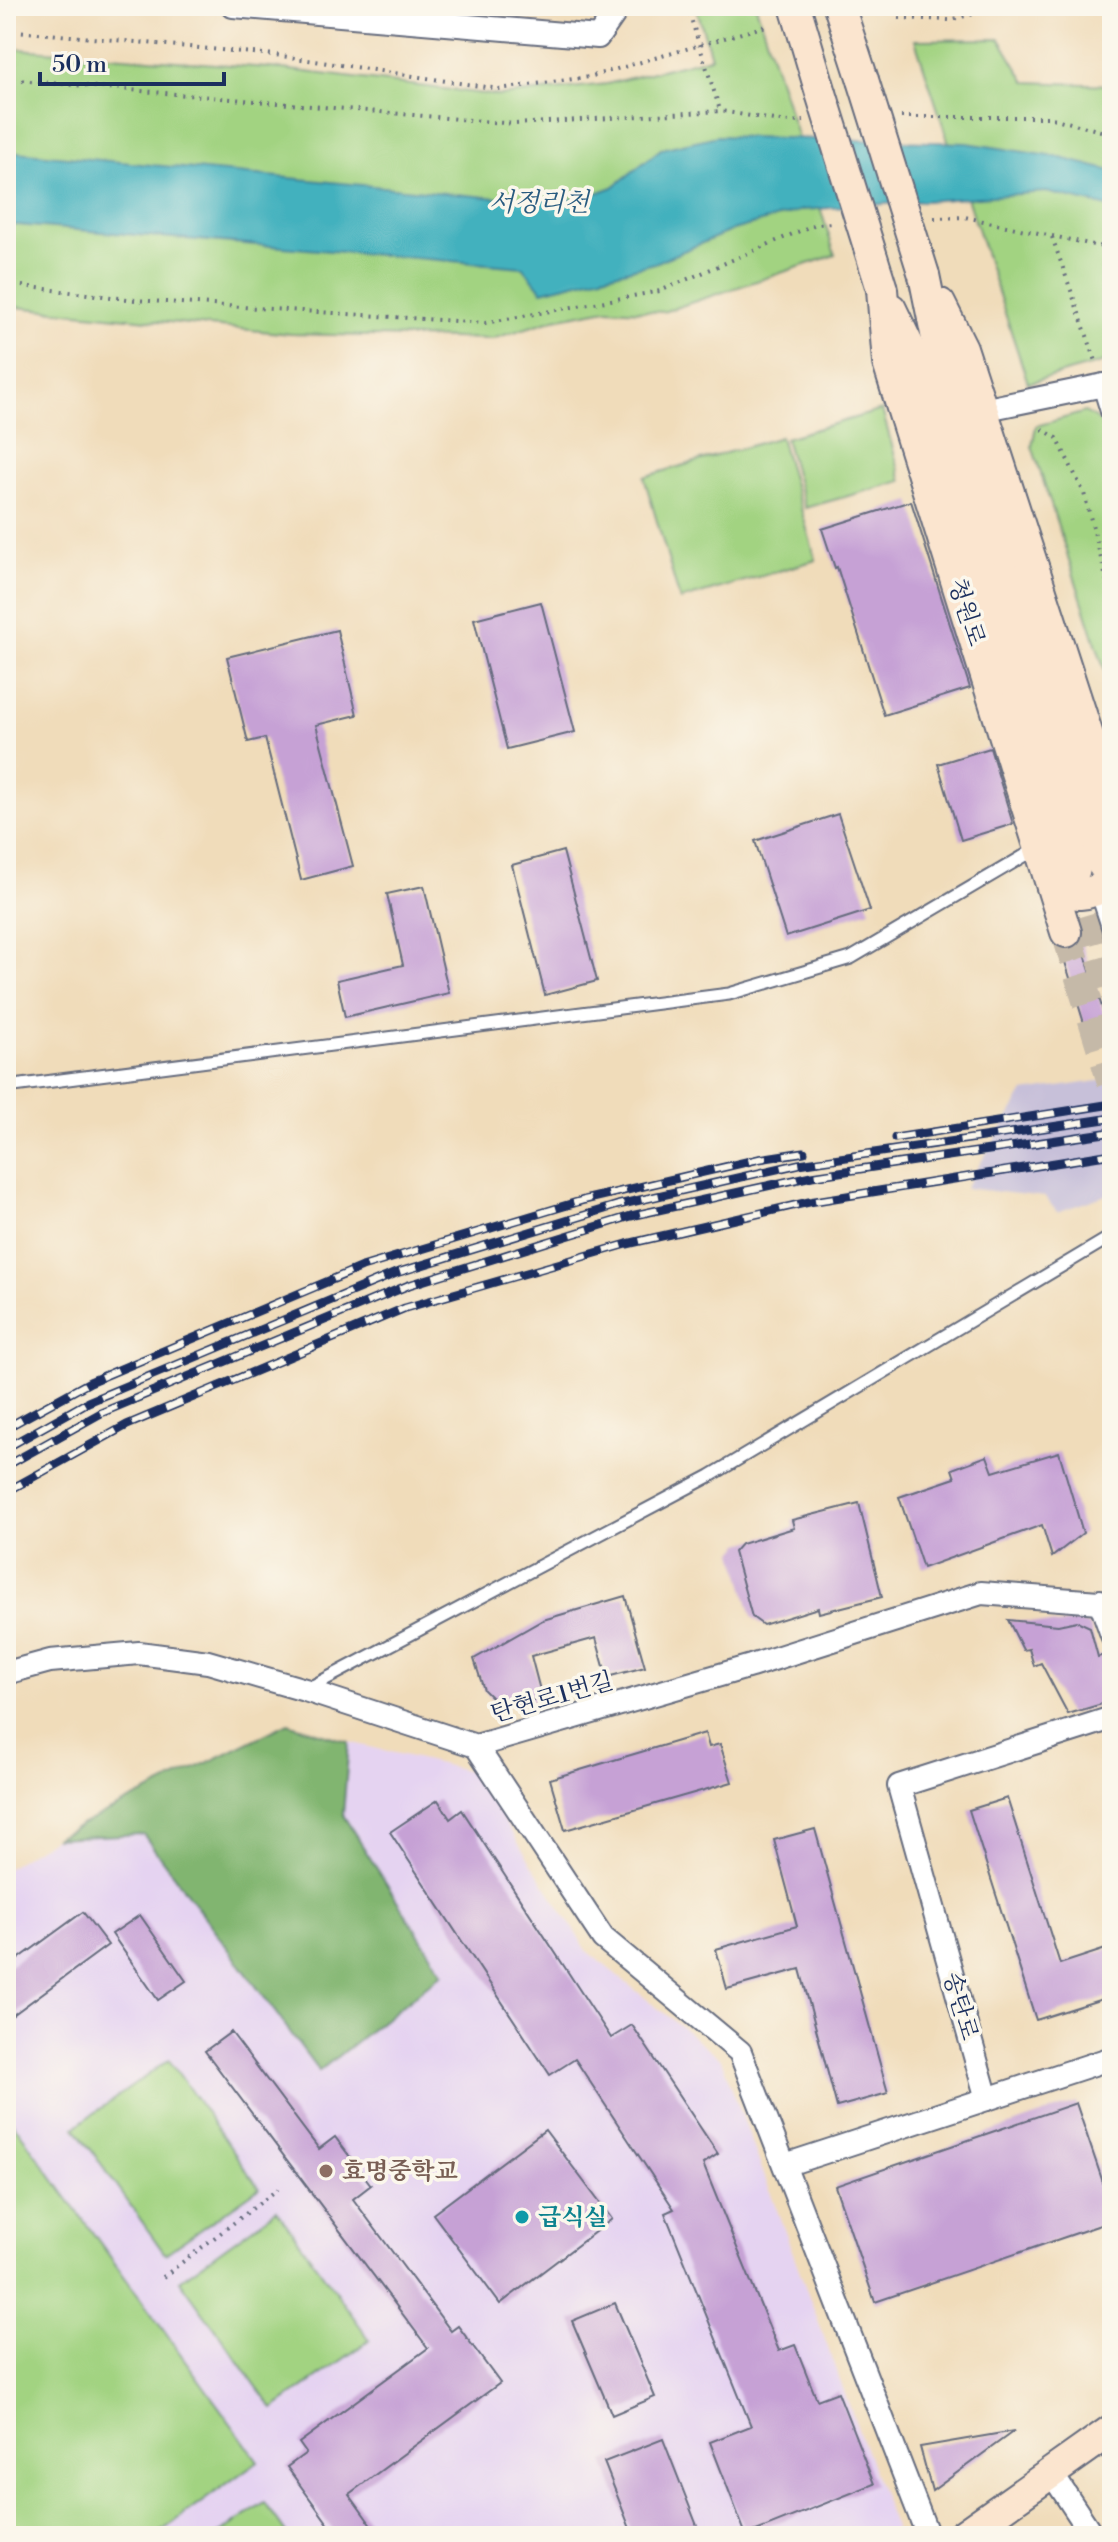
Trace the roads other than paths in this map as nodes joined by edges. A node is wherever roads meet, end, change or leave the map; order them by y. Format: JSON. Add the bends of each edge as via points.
{"nodes":[{"id":1,"x":233,"y":6,"type":"edge"},
{"id":2,"x":614,"y":6,"type":"edge"},
{"id":3,"x":795,"y":6,"type":"edge"},
{"id":4,"x":839,"y":6,"type":"edge"},
{"id":5,"x":267,"y":8,"type":"edge"},
{"id":6,"x":438,"y":15,"type":"edge"},
{"id":7,"x":924,"y":275,"type":"junction"},
{"id":8,"x":882,"y":289,"type":"junction"},
{"id":9,"x":1108,"y":386,"type":"edge"},
{"id":10,"x":982,"y":410,"type":"junction"},
{"id":11,"x":1112,"y":411,"type":"edge"},
{"id":12,"x":1112,"y":809,"type":"edge"},
{"id":13,"x":1040,"y":847,"type":"junction"},
{"id":14,"x":1088,"y":879,"type":"edge"},
{"id":15,"x":1066,"y":932,"type":"tunnel mouth"},
{"id":16,"x":1112,"y":941,"type":"edge"},
{"id":17,"x":6,"y":1087,"type":"edge"},
{"id":18,"x":1112,"y":1236,"type":"edge"},
{"id":19,"x":1106,"y":1602,"type":"edge"},
{"id":20,"x":1112,"y":1635,"type":"edge"},
{"id":21,"x":6,"y":1673,"type":"edge"},
{"id":22,"x":305,"y":1690,"type":"junction"},
{"id":23,"x":1112,"y":1718,"type":"edge"},
{"id":24,"x":476,"y":1746,"type":"junction"},
{"id":25,"x":1112,"y":2058,"type":"edge"},
{"id":26,"x":987,"y":2099,"type":"junction"},
{"id":27,"x":785,"y":2165,"type":"junction"},
{"id":28,"x":1112,"y":2430,"type":"edge"},
{"id":29,"x":1050,"y":2471,"type":"junction"},
{"id":30,"x":928,"y":2536,"type":"edge"},
{"id":31,"x":962,"y":2536,"type":"edge"},
{"id":32,"x":1093,"y":2536,"type":"edge"}],
"edges":[{"from":1,"to":5,"type":"street"},
{"from":2,"to":6,"type":"street","via":[[616,11],[598,37]]},
{"from":3,"to":8,"type":"main road","name":"청원로","bridge":true,"via":[[818,107]]},
{"from":4,"to":7,"type":"main road","name":"청원로","bridge":true},
{"from":5,"to":6,"type":"street"},
{"from":7,"to":10,"type":"main road","name":"청원로","via":[[962,348]]},
{"from":7,"to":14,"type":"main road","name":"청원로","via":[[940,353]]},
{"from":8,"to":13,"type":"main road","name":"청원로","via":[[888,363]]},
{"from":8,"to":14,"type":"main road","name":"청원로","via":[[913,355]]},
{"from":9,"to":10,"type":"street"},
{"from":9,"to":11,"type":"street"},
{"from":10,"to":12,"type":"main road","name":"청원로"},
{"from":13,"to":14,"type":"main road","name":"청원로"},
{"from":13,"to":17,"type":"lane","via":[[851,958],[729,994]]},
{"from":14,"to":15,"type":"main road","name":"청원로"},
{"from":14,"to":16,"type":"lane"},
{"from":18,"to":22,"type":"lane","via":[[710,1476]]},
{"from":19,"to":20,"type":"street"},
{"from":19,"to":24,"type":"street","name":"탄현로1번길","via":[[981,1593]]},
{"from":21,"to":22,"type":"street","name":"탄현로1번길","via":[[50,1661],[139,1653],[208,1662]]},
{"from":22,"to":24,"type":"street","name":"탄현로1번길"},
{"from":23,"to":26,"type":"street","name":"송탄로","via":[[899,1786]]},
{"from":24,"to":27,"type":"street","via":[[603,1938],[740,2052]]},
{"from":25,"to":26,"type":"street"},
{"from":26,"to":27,"type":"street"},
{"from":27,"to":30,"type":"street"},
{"from":28,"to":29,"type":"main road"},
{"from":29,"to":31,"type":"main road"},
{"from":29,"to":32,"type":"street"}]}
